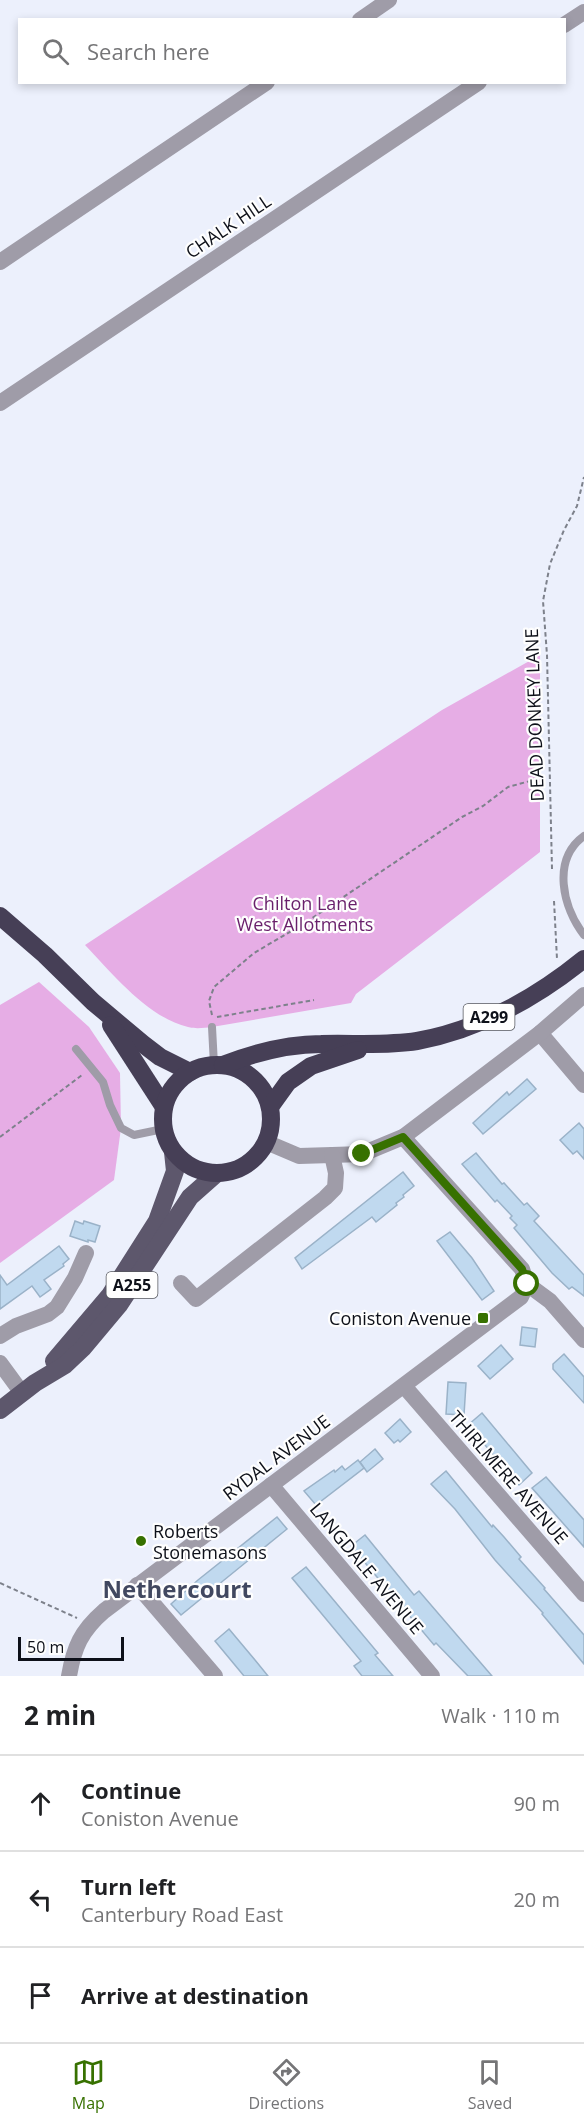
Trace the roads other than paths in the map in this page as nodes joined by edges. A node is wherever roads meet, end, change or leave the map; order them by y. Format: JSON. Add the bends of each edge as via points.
{"nodes":[{"id":1,"x":389,"y":0,"type":"edge"},
{"id":2,"x":584,"y":12,"type":"edge"},
{"id":3,"x":363,"y":18,"type":"edge"},
{"id":4,"x":566,"y":24,"type":"edge"},
{"id":5,"x":264,"y":84,"type":"edge"},
{"id":6,"x":476,"y":84,"type":"edge"},
{"id":7,"x":0,"y":262,"type":"edge"},
{"id":8,"x":0,"y":403,"type":"edge"},
{"id":9,"x":584,"y":836,"type":"edge"},
{"id":10,"x":0,"y":916,"type":"edge"},
{"id":11,"x":584,"y":935,"type":"edge"},
{"id":12,"x":584,"y":959,"type":"edge"},
{"id":13,"x":584,"y":995,"type":"edge"},
{"id":14,"x":93,"y":1002,"type":"junction"},
{"id":15,"x":212,"y":1027,"type":"dead end"},
{"id":16,"x":540,"y":1033,"type":"junction"},
{"id":17,"x":381,"y":1044,"type":"junction"},
{"id":18,"x":76,"y":1048,"type":"dead end"},
{"id":19,"x":219,"y":1065,"type":"junction"},
{"id":20,"x":190,"y":1072,"type":"junction"},
{"id":21,"x":584,"y":1084,"type":"edge"},
{"id":22,"x":164,"y":1107,"type":"junction"},
{"id":23,"x":270,"y":1107,"type":"junction"},
{"id":24,"x":163,"y":1129,"type":"junction"},
{"id":25,"x":403,"y":1137,"type":"junction"},
{"id":26,"x":266,"y":1142,"type":"junction"},
{"id":27,"x":173,"y":1152,"type":"junction"},
{"id":28,"x":332,"y":1155,"type":"junction"},
{"id":29,"x":216,"y":1174,"type":"junction"},
{"id":30,"x":86,"y":1253,"type":"dead end"},
{"id":31,"x":181,"y":1283,"type":"dead end"},
{"id":32,"x":527,"y":1284,"type":"junction"},
{"id":33,"x":0,"y":1336,"type":"edge"},
{"id":34,"x":584,"y":1340,"type":"edge"},
{"id":35,"x":0,"y":1363,"type":"edge"},
{"id":36,"x":404,"y":1386,"type":"junction"},
{"id":37,"x":29,"y":1388,"type":"junction"},
{"id":38,"x":0,"y":1410,"type":"edge"},
{"id":39,"x":271,"y":1485,"type":"junction"},
{"id":40,"x":137,"y":1585,"type":"junction"},
{"id":41,"x":584,"y":1594,"type":"edge"},
{"id":42,"x":69,"y":1676,"type":"edge"},
{"id":43,"x":215,"y":1676,"type":"edge"},
{"id":44,"x":432,"y":1676,"type":"edge"}],
"edges":[{"from":1,"to":3,"type":"street"},
{"from":2,"to":4,"type":"street"},
{"from":5,"to":7,"type":"street"},
{"from":6,"to":8,"type":"street","name":"CHALK HILL"},
{"from":9,"to":11,"type":"lane","via":[[570,853],[564,881],[567,906]]},
{"from":10,"to":14,"type":"highway"},
{"from":12,"to":17,"type":"highway","number":"A299","via":[[516,1005],[467,1027],[417,1041]]},
{"from":13,"to":16,"type":"street"},
{"from":14,"to":20,"type":"highway","via":[[160,1057]]},
{"from":14,"to":22,"type":"highway"},
{"from":15,"to":19,"type":"lane"},
{"from":16,"to":21,"type":"street"},
{"from":16,"to":25,"type":"street"},
{"from":17,"to":19,"type":"highway","number":"A299","via":[[318,1044],[256,1053]]},
{"from":17,"to":23,"type":"highway","number":"A299","via":[[310,1066],[288,1082]]},
{"from":18,"to":24,"type":"lane","via":[[103,1082],[121,1128],[135,1135]]},
{"from":19,"to":20,"type":"highway"},
{"from":19,"to":23,"type":"highway","via":[[248,1074],[266,1095]]},
{"from":20,"to":22,"type":"highway","via":[[173,1086]]},
{"from":22,"to":24,"type":"highway"},
{"from":23,"to":26,"type":"highway","via":[[271,1125]]},
{"from":24,"to":27,"type":"highway"},
{"from":25,"to":28,"type":"street","via":[[362,1154]]},
{"from":25,"to":32,"type":"street","via":[[522,1269]]},
{"from":26,"to":28,"type":"street","via":[[299,1156]]},
{"from":26,"to":29,"type":"highway","via":[[246,1165]]},
{"from":27,"to":29,"type":"highway","via":[[185,1164]]},
{"from":27,"to":37,"type":"main road","number":"A255","via":[[176,1171],[157,1221],[110,1295]]},
{"from":28,"to":31,"type":"street","via":[[335,1188],[325,1198],[196,1299]]},
{"from":29,"to":37,"type":"main road","number":"A255","via":[[190,1197],[119,1305],[83,1348]]},
{"from":30,"to":33,"type":"street","via":[[57,1307]]},
{"from":32,"to":34,"type":"street","via":[[550,1301]]},
{"from":32,"to":36,"type":"street","name":"RYDAL AVENUE","via":[[521,1298]]},
{"from":35,"to":37,"type":"street"},
{"from":36,"to":39,"type":"street","name":"RYDAL AVENUE"},
{"from":36,"to":41,"type":"street","name":"THIRLMERE AVENUE"},
{"from":37,"to":38,"type":"main road","number":"A255"},
{"from":39,"to":40,"type":"street","name":"RYDAL AVENUE"},
{"from":39,"to":44,"type":"street","name":"LANGDALE AVENUE"},
{"from":40,"to":42,"type":"street","name":"RYDAL AVENUE","via":[[89,1624],[72,1659]]},
{"from":40,"to":43,"type":"street"}]}
